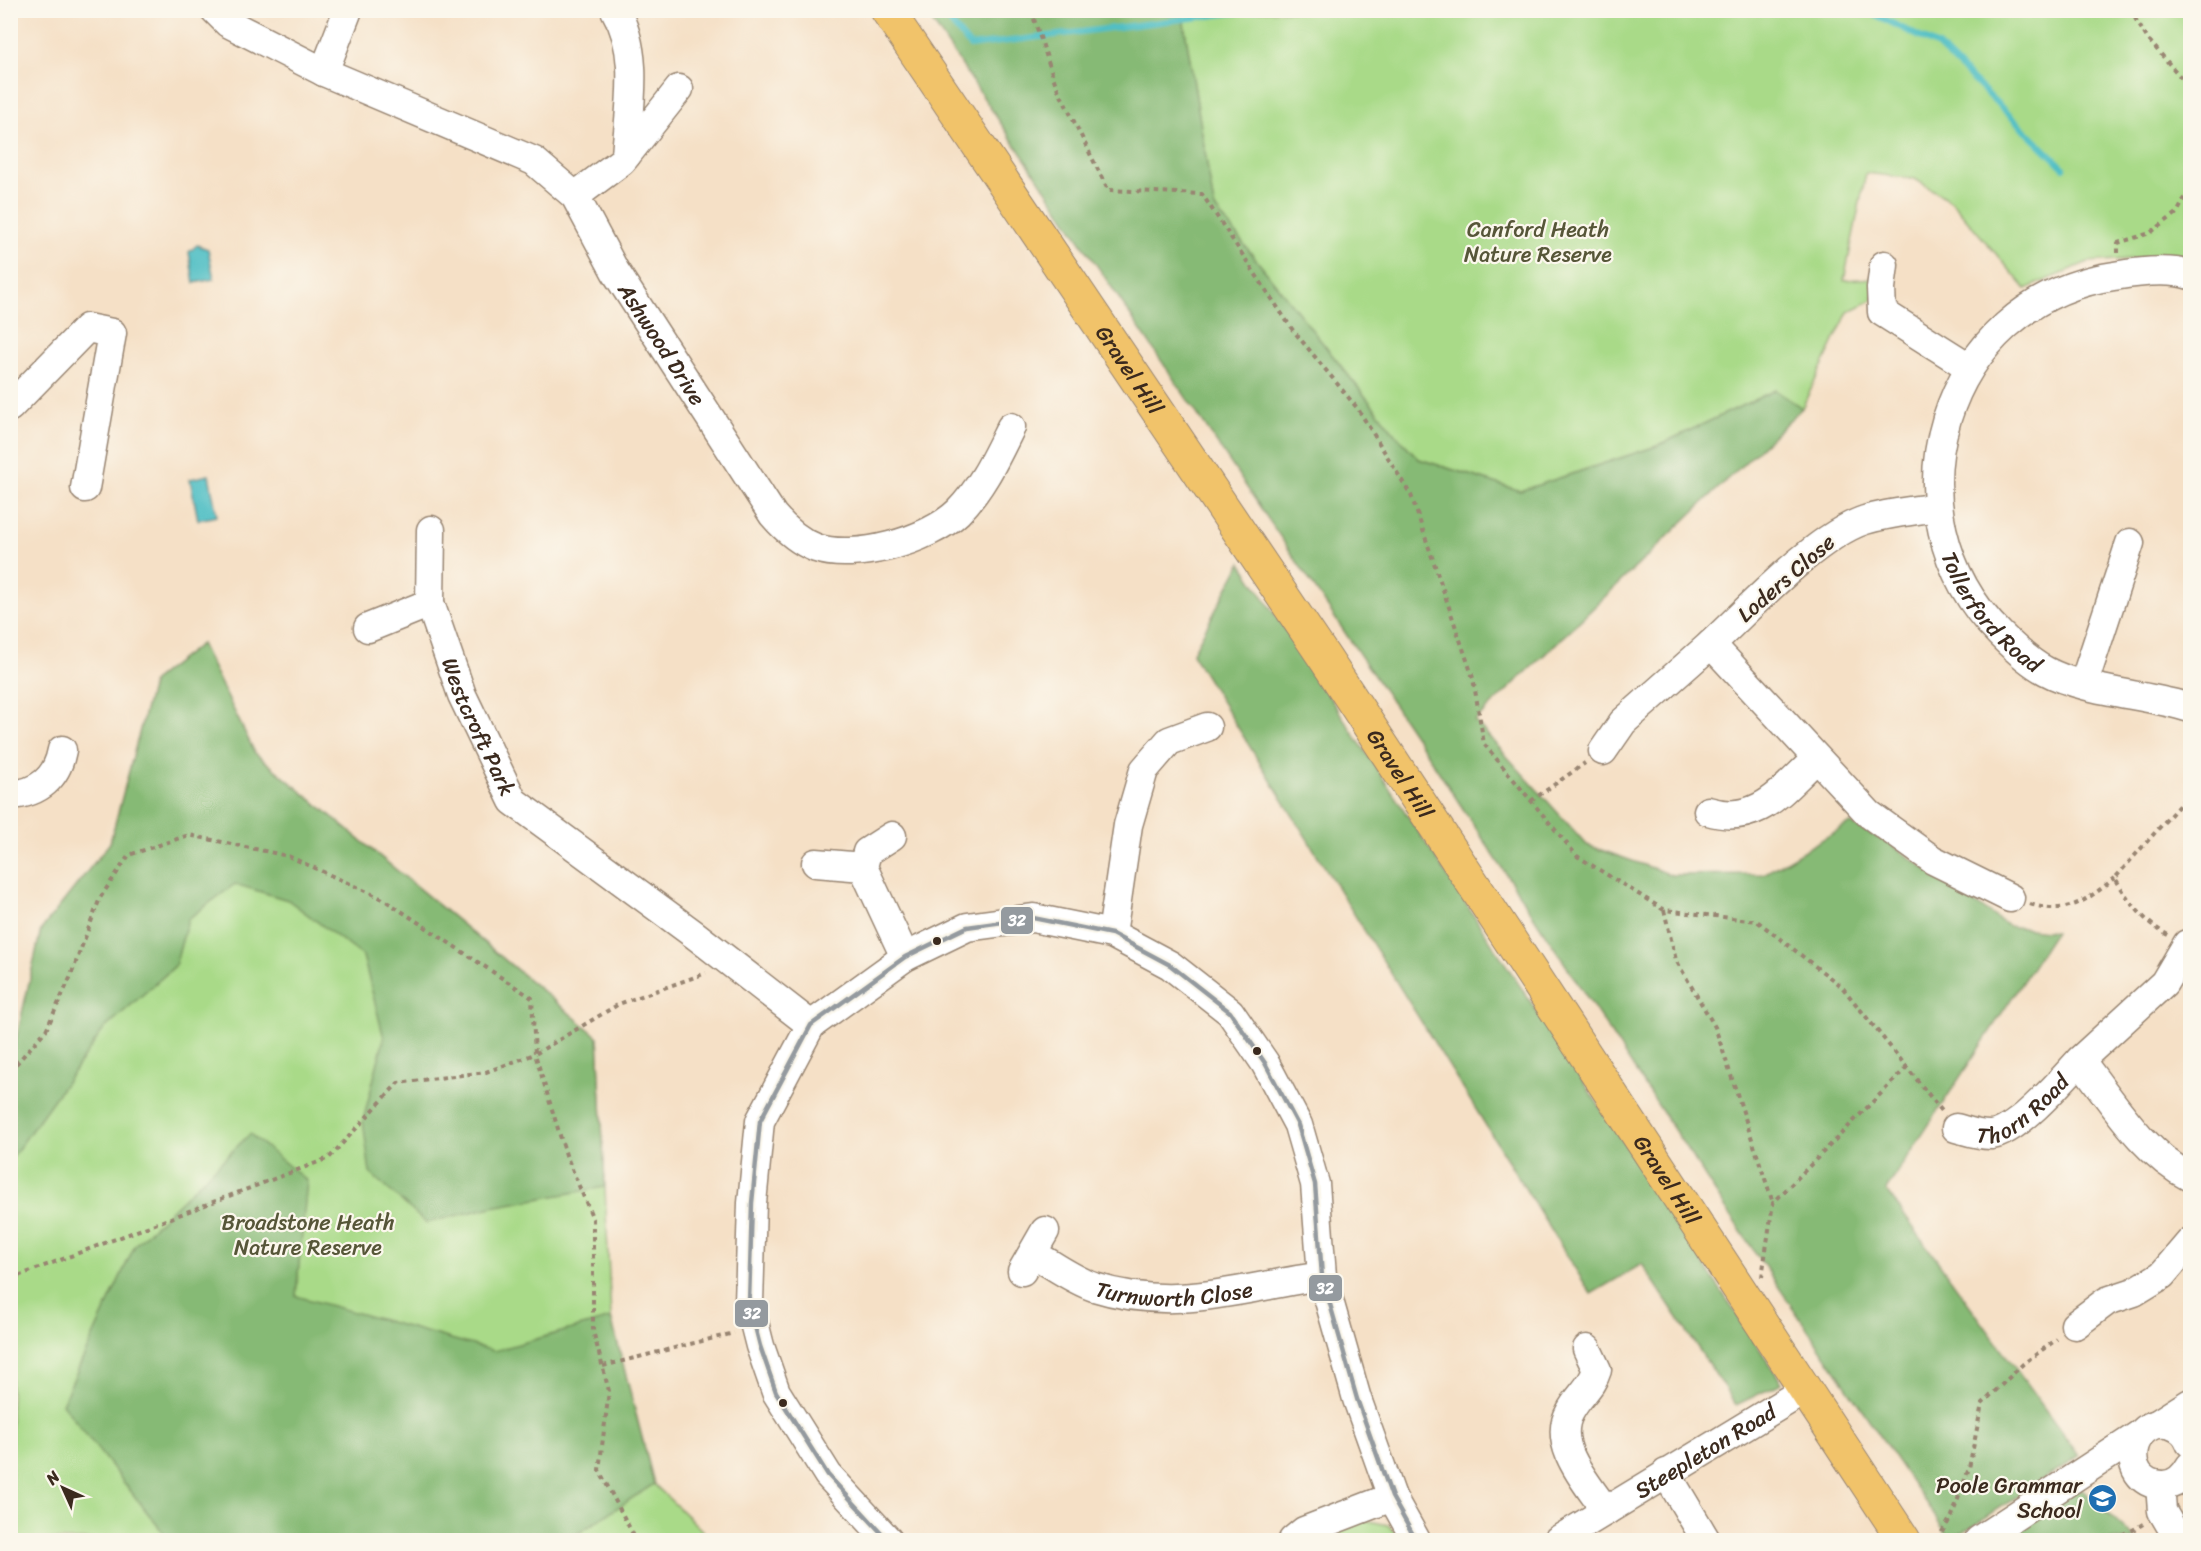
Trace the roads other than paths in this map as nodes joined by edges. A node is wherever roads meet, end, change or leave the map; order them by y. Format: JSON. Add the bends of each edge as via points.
{"nodes":[{"id":1,"x":215,"y":10,"type":"edge"},
{"id":2,"x":348,"y":10,"type":"edge"},
{"id":3,"x":615,"y":10,"type":"edge"},
{"id":4,"x":887,"y":10,"type":"edge"},
{"id":5,"x":324,"y":72,"type":"junction"},
{"id":6,"x":679,"y":89,"type":"dead end"},
{"id":7,"x":626,"y":156,"type":"junction"},
{"id":8,"x":575,"y":196,"type":"junction"},
{"id":9,"x":1884,"y":265,"type":"dead end"},
{"id":10,"x":2190,"y":275,"type":"edge"},
{"id":11,"x":1969,"y":367,"type":"junction"},
{"id":12,"x":10,"y":407,"type":"edge"},
{"id":13,"x":1011,"y":427,"type":"dead end"},
{"id":14,"x":85,"y":488,"type":"dead end"},
{"id":15,"x":1937,"y":507,"type":"junction"},
{"id":16,"x":431,"y":530,"type":"dead end"},
{"id":17,"x":2130,"y":543,"type":"dead end"},
{"id":18,"x":430,"y":603,"type":"junction"},
{"id":19,"x":368,"y":628,"type":"dead end"},
{"id":20,"x":1711,"y":644,"type":"junction"},
{"id":21,"x":2084,"y":683,"type":"junction"},
{"id":22,"x":2189,"y":704,"type":"edge"},
{"id":23,"x":1207,"y":727,"type":"dead end"},
{"id":24,"x":62,"y":750,"type":"dead end"},
{"id":25,"x":1603,"y":751,"type":"road end"},
{"id":26,"x":1816,"y":759,"type":"junction"},
{"id":27,"x":10,"y":795,"type":"edge"},
{"id":28,"x":1708,"y":811,"type":"dead end"},
{"id":29,"x":892,"y":836,"type":"dead end"},
{"id":30,"x":816,"y":863,"type":"dead end"},
{"id":31,"x":863,"y":867,"type":"junction"},
{"id":32,"x":2010,"y":898,"type":"road end"},
{"id":33,"x":1112,"y":934,"type":"junction"},
{"id":34,"x":2187,"y":944,"type":"road end"},
{"id":35,"x":905,"y":957,"type":"junction"},
{"id":36,"x":811,"y":1025,"type":"junction"},
{"id":37,"x":2080,"y":1060,"type":"junction"},
{"id":38,"x":1956,"y":1128,"type":"road end"},
{"id":39,"x":2190,"y":1177,"type":"edge"},
{"id":40,"x":2190,"y":1242,"type":"edge"},
{"id":41,"x":1034,"y":1252,"type":"dead end"},
{"id":42,"x":1322,"y":1276,"type":"junction"},
{"id":43,"x":2075,"y":1325,"type":"road end"},
{"id":44,"x":1587,"y":1349,"type":"dead end"},
{"id":45,"x":1805,"y":1390,"type":"junction"},
{"id":46,"x":2190,"y":1403,"type":"edge"},
{"id":47,"x":2148,"y":1430,"type":"junction"},
{"id":48,"x":2190,"y":1443,"type":"edge"},
{"id":49,"x":2096,"y":1465,"type":"junction"},
{"id":50,"x":2190,"y":1466,"type":"edge"},
{"id":51,"x":1666,"y":1473,"type":"junction"},
{"id":52,"x":2148,"y":1477,"type":"junction"},
{"id":53,"x":1392,"y":1497,"type":"junction"},
{"id":54,"x":1606,"y":1510,"type":"junction"},
{"id":55,"x":888,"y":1540,"type":"edge"},
{"id":56,"x":1293,"y":1540,"type":"edge"},
{"id":57,"x":1416,"y":1540,"type":"edge"},
{"id":58,"x":1558,"y":1540,"type":"edge"},
{"id":59,"x":1707,"y":1540,"type":"edge"},
{"id":60,"x":1904,"y":1540,"type":"edge"},
{"id":61,"x":1980,"y":1540,"type":"edge"},
{"id":62,"x":2179,"y":1540,"type":"edge"}],
"edges":[{"from":1,"to":5,"type":"street","name":"Ashwood Drive","via":[[228,23]]},
{"from":2,"to":5,"type":"street"},
{"from":3,"to":7,"type":"street","via":[[625,27],[632,66]]},
{"from":4,"to":45,"type":"main road","name":"Gravel Hill","via":[[1326,660]]},
{"from":5,"to":8,"type":"street","name":"Ashwood Drive","via":[[534,161]]},
{"from":6,"to":7,"type":"street"},
{"from":7,"to":8,"type":"street"},
{"from":8,"to":13,"type":"street","name":"Ashwood Drive","via":[[615,270],[756,490],[789,534],[816,548],[846,553],[882,548],[924,534],[956,514],[987,475]]},
{"from":9,"to":11,"type":"street","via":[[1882,312]]},
{"from":10,"to":11,"type":"street","name":"Tollerford Road","via":[[2118,275],[2088,279],[2056,290],[1999,332]]},
{"from":11,"to":15,"type":"street","name":"Tollerford Road","via":[[1943,425]]},
{"from":12,"to":14,"type":"street","via":[[87,328],[112,333]]},
{"from":15,"to":20,"type":"street","name":"Loders Close","via":[[1864,520],[1838,532],[1814,549]]},
{"from":15,"to":21,"type":"street","name":"Tollerford Road","via":[[1949,557],[1964,591],[1987,621],[2046,671]]},
{"from":16,"to":18,"type":"street","name":"Westcroft Park"},
{"from":17,"to":21,"type":"street"},
{"from":18,"to":19,"type":"street"},
{"from":18,"to":36,"type":"street","name":"Westcroft Park","via":[[462,695],[513,801]]},
{"from":20,"to":25,"type":"street","name":"Loders Close","via":[[1623,722]]},
{"from":20,"to":26,"type":"street"},
{"from":21,"to":22,"type":"street","name":"Tollerford Road"},
{"from":23,"to":33,"type":"street","via":[[1169,741],[1144,770],[1128,825]]},
{"from":24,"to":27,"type":"street","via":[[59,765],[48,782],[25,794]]},
{"from":26,"to":28,"type":"street","via":[[1768,803],[1740,816]]},
{"from":26,"to":32,"type":"street","via":[[1869,814],[1933,860]]},
{"from":29,"to":31,"type":"street","via":[[867,852]]},
{"from":30,"to":31,"type":"street"},
{"from":31,"to":35,"type":"street"},
{"from":33,"to":35,"type":"street","via":[[1033,918],[967,927]]},
{"from":33,"to":42,"type":"street","via":[[1170,965],[1230,1012],[1265,1063],[1298,1125],[1315,1184]]},
{"from":34,"to":37,"type":"street","name":"Thorn Road","via":[[2164,983]]},
{"from":35,"to":36,"type":"street"},
{"from":36,"to":55,"type":"street","via":[[760,1120],[749,1292],[755,1326],[776,1392],[828,1475]]},
{"from":37,"to":38,"type":"street","name":"Thorn Road","via":[[2017,1122],[1994,1135]]},
{"from":37,"to":39,"type":"street","name":"Thorn Road","via":[[2137,1134],[2163,1161]]},
{"from":40,"to":43,"type":"street","via":[[2162,1275],[2134,1292],[2107,1301]]},
{"from":41,"to":42,"type":"street","name":"Turnworth Close","via":[[1093,1287],[1138,1297],[1224,1295]]},
{"from":42,"to":53,"type":"street","via":[[1357,1399]]},
{"from":44,"to":54,"type":"street","via":[[1597,1370],[1589,1388],[1568,1414],[1566,1441],[1569,1456]]},
{"from":45,"to":51,"type":"street","name":"Steepleton Road"},
{"from":45,"to":60,"type":"main road","name":"Gravel Hill"},
{"from":46,"to":47,"type":"street"},
{"from":47,"to":48,"type":"street","via":[[2175,1426]]},
{"from":47,"to":49,"type":"street"},
{"from":47,"to":52,"type":"street","via":[[2132,1452]]},
{"from":49,"to":52,"type":"street"},
{"from":49,"to":61,"type":"street"},
{"from":50,"to":52,"type":"street","via":[[2178,1481]]},
{"from":51,"to":54,"type":"street","name":"Steepleton Road"},
{"from":51,"to":59,"type":"street"},
{"from":52,"to":62,"type":"street"},
{"from":53,"to":56,"type":"street","via":[[1304,1531]]},
{"from":53,"to":57,"type":"street"},
{"from":54,"to":58,"type":"street","name":"Steepleton Road"}]}
